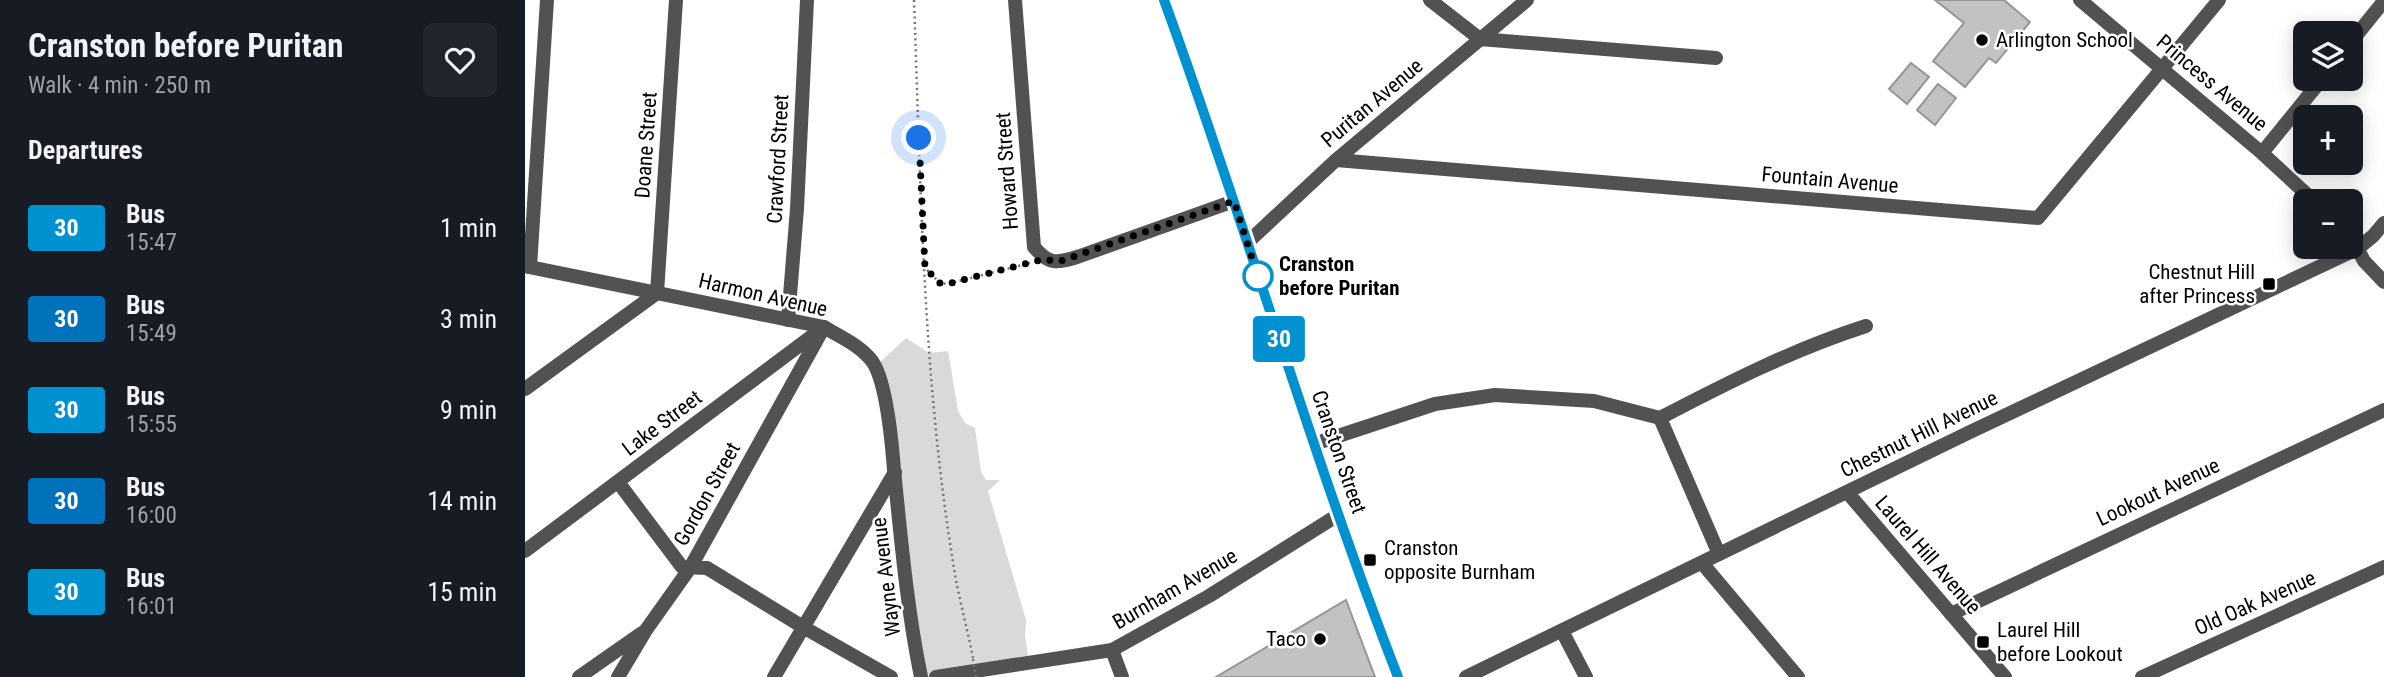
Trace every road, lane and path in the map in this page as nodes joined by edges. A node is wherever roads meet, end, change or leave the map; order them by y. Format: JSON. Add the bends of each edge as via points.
{"nodes":[{"id":1,"x":547,"y":0,"type":"edge"},
{"id":2,"x":676,"y":0,"type":"edge"},
{"id":3,"x":807,"y":0,"type":"edge"},
{"id":4,"x":914,"y":0,"type":"edge"},
{"id":5,"x":1015,"y":0,"type":"edge"},
{"id":6,"x":1164,"y":0,"type":"edge"},
{"id":7,"x":1430,"y":0,"type":"edge"},
{"id":8,"x":1527,"y":0,"type":"edge"},
{"id":9,"x":2080,"y":0,"type":"edge"},
{"id":10,"x":2218,"y":0,"type":"edge"},
{"id":11,"x":2384,"y":1,"type":"edge"},
{"id":12,"x":2363,"y":27,"type":"edge"},
{"id":13,"x":1480,"y":39,"type":"junction"},
{"id":14,"x":1716,"y":58,"type":"dead end"},
{"id":15,"x":2163,"y":70,"type":"junction"},
{"id":16,"x":2312,"y":91,"type":"edge"},
{"id":17,"x":2262,"y":153,"type":"junction"},
{"id":18,"x":1336,"y":160,"type":"junction"},
{"id":19,"x":2301,"y":189,"type":"edge"},
{"id":20,"x":1234,"y":201,"type":"junction"},
{"id":21,"x":2384,"y":223,"type":"edge"},
{"id":22,"x":2363,"y":239,"type":"edge"},
{"id":23,"x":1248,"y":242,"type":"junction"},
{"id":24,"x":1044,"y":259,"type":"junction"},
{"id":25,"x":2321,"y":259,"type":"edge"},
{"id":26,"x":2363,"y":259,"type":"edge"},
{"id":27,"x":527,"y":267,"type":"edge"},
{"id":28,"x":925,"y":268,"type":"junction"},
{"id":29,"x":2384,"y":282,"type":"edge"},
{"id":30,"x":657,"y":293,"type":"junction"},
{"id":31,"x":788,"y":320,"type":"junction"},
{"id":32,"x":1866,"y":326,"type":"dead end"},
{"id":33,"x":824,"y":327,"type":"junction"},
{"id":34,"x":525,"y":389,"type":"edge"},
{"id":35,"x":2384,"y":410,"type":"edge"},
{"id":36,"x":1660,"y":418,"type":"junction"},
{"id":37,"x":1314,"y":444,"type":"junction"},
{"id":38,"x":895,"y":472,"type":"junction"},
{"id":39,"x":618,"y":482,"type":"junction"},
{"id":40,"x":1847,"y":492,"type":"junction"},
{"id":41,"x":1338,"y":515,"type":"junction"},
{"id":42,"x":525,"y":551,"type":"edge"},
{"id":43,"x":1719,"y":554,"type":"junction"},
{"id":44,"x":1702,"y":563,"type":"junction"},
{"id":45,"x":690,"y":568,"type":"junction"},
{"id":46,"x":2384,"y":568,"type":"edge"},
{"id":47,"x":1951,"y":614,"type":"junction"},
{"id":48,"x":803,"y":627,"type":"junction"},
{"id":49,"x":646,"y":630,"type":"junction"},
{"id":50,"x":1562,"y":631,"type":"junction"},
{"id":51,"x":1112,"y":650,"type":"junction"},
{"id":52,"x":579,"y":677,"type":"edge"},
{"id":53,"x":618,"y":677,"type":"edge"},
{"id":54,"x":773,"y":677,"type":"edge"},
{"id":55,"x":891,"y":677,"type":"edge"},
{"id":56,"x":921,"y":677,"type":"edge"},
{"id":57,"x":936,"y":677,"type":"edge"},
{"id":58,"x":976,"y":677,"type":"edge"},
{"id":59,"x":1122,"y":677,"type":"edge"},
{"id":60,"x":1398,"y":677,"type":"edge"},
{"id":61,"x":1467,"y":677,"type":"edge"},
{"id":62,"x":1586,"y":677,"type":"edge"},
{"id":63,"x":1798,"y":677,"type":"edge"},
{"id":64,"x":2005,"y":677,"type":"edge"},
{"id":65,"x":2142,"y":677,"type":"edge"}],
"edges":[{"from":1,"to":27,"type":"street"},
{"from":2,"to":30,"type":"street","name":"Doane Street"},
{"from":3,"to":31,"type":"street","name":"Crawford Street"},
{"from":4,"to":28,"type":"path"},
{"from":5,"to":24,"type":"street","name":"Howard Street","via":[[1034,247]]},
{"from":6,"to":20,"type":"main road","name":"Cranston Street"},
{"from":7,"to":13,"type":"street"},
{"from":8,"to":13,"type":"street","name":"Puritan Avenue"},
{"from":9,"to":15,"type":"street","name":"Princess Avenue"},
{"from":10,"to":15,"type":"street","name":"Fountain Avenue"},
{"from":11,"to":12,"type":"street"},
{"from":13,"to":14,"type":"street"},
{"from":13,"to":18,"type":"street","name":"Puritan Avenue"},
{"from":15,"to":17,"type":"street","name":"Princess Avenue"},
{"from":15,"to":18,"type":"street","name":"Fountain Avenue","via":[[2038,218]]},
{"from":16,"to":17,"type":"street"},
{"from":17,"to":19,"type":"street","name":"Princess Avenue"},
{"from":18,"to":23,"type":"street","name":"Puritan Avenue"},
{"from":20,"to":23,"type":"main road","name":"Cranston Street"},
{"from":20,"to":24,"type":"street","via":[[1080,256],[1058,262]]},
{"from":21,"to":22,"type":"street","name":"Chestnut Hill Avenue","via":[[2373,236]]},
{"from":23,"to":37,"type":"main road","name":"Cranston Street"},
{"from":24,"to":28,"type":"path","via":[[947,284]]},
{"from":25,"to":40,"type":"street","name":"Chestnut Hill Avenue"},
{"from":26,"to":29,"type":"street"},
{"from":27,"to":30,"type":"street","name":"Harmon Avenue"},
{"from":28,"to":58,"type":"path","bridge":true,"via":[[940,461],[956,581]]},
{"from":30,"to":31,"type":"street","name":"Harmon Avenue"},
{"from":30,"to":34,"type":"street"},
{"from":31,"to":33,"type":"street","name":"Harmon Avenue"},
{"from":32,"to":36,"type":"street","via":[[1760,367]]},
{"from":33,"to":38,"type":"street","name":"Harmon Avenue","via":[[873,362],[883,392]]},
{"from":33,"to":39,"type":"street","name":"Lake Street"},
{"from":33,"to":45,"type":"street","name":"Gordon Street"},
{"from":35,"to":47,"type":"street","name":"Lookout Avenue"},
{"from":36,"to":37,"type":"street","via":[[1594,401],[1495,396],[1435,404]]},
{"from":36,"to":43,"type":"street"},
{"from":37,"to":41,"type":"main road","name":"Cranston Street"},
{"from":38,"to":48,"type":"street"},
{"from":38,"to":56,"type":"street","name":"Wayne Avenue"},
{"from":39,"to":42,"type":"street","name":"Lake Street"},
{"from":39,"to":45,"type":"street","via":[[682,567]]},
{"from":40,"to":43,"type":"street","name":"Chestnut Hill Avenue"},
{"from":40,"to":47,"type":"street","name":"Laurel Hill Avenue"},
{"from":41,"to":51,"type":"street","name":"Burnham Avenue"},
{"from":41,"to":60,"type":"main road","name":"Cranston Street"},
{"from":43,"to":44,"type":"street","name":"Chestnut Hill Avenue"},
{"from":44,"to":50,"type":"street","name":"Chestnut Hill Avenue"},
{"from":44,"to":63,"type":"street"},
{"from":45,"to":48,"type":"street","via":[[707,568]]},
{"from":45,"to":49,"type":"street","name":"Gordon Street"},
{"from":46,"to":65,"type":"street","name":"Old Oak Avenue"},
{"from":47,"to":64,"type":"street","name":"Laurel Hill Avenue"},
{"from":48,"to":54,"type":"street"},
{"from":48,"to":55,"type":"street"},
{"from":49,"to":52,"type":"street"},
{"from":49,"to":53,"type":"street","name":"Gordon Street"},
{"from":50,"to":61,"type":"street","name":"Chestnut Hill Avenue"},
{"from":50,"to":62,"type":"street"},
{"from":51,"to":57,"type":"street","name":"Burnham Avenue"},
{"from":51,"to":59,"type":"street"}]}
